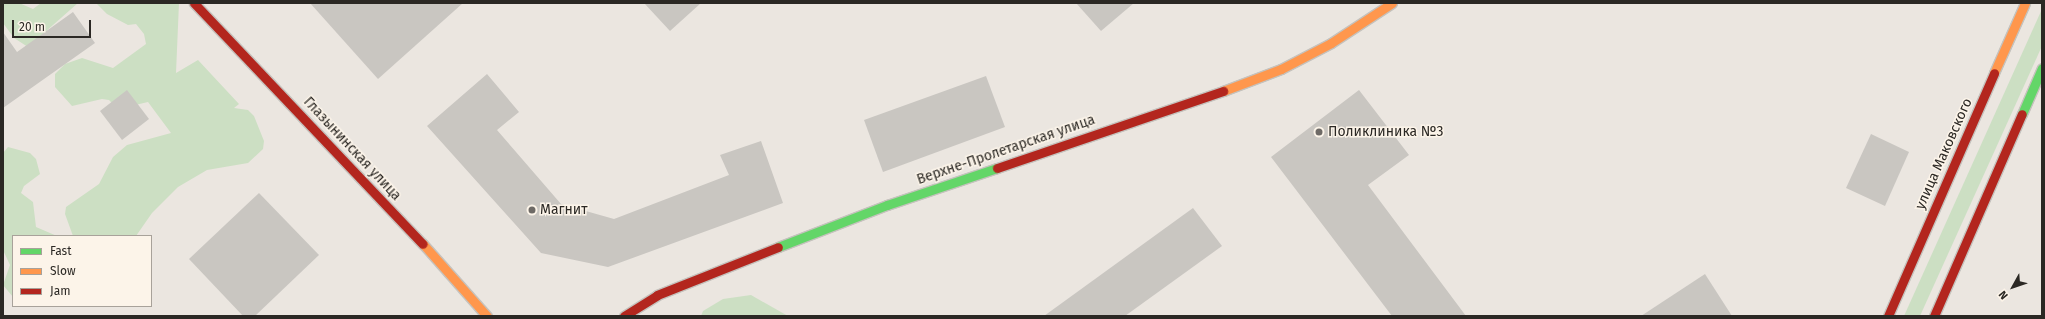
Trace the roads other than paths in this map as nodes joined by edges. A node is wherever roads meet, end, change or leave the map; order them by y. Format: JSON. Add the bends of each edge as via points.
{"nodes":[{"id":1,"x":194,"y":3,"type":"edge"},
{"id":2,"x":1392,"y":3,"type":"edge"},
{"id":3,"x":2025,"y":3,"type":"edge"},
{"id":4,"x":2042,"y":68,"type":"edge"},
{"id":5,"x":487,"y":316,"type":"edge"},
{"id":6,"x":624,"y":316,"type":"edge"},
{"id":7,"x":1888,"y":316,"type":"edge"},
{"id":8,"x":1934,"y":316,"type":"edge"}],
"edges":[{"from":1,"to":5,"type":"street","name":"Глазынинская улица","via":[[480,304]]},
{"from":2,"to":6,"type":"street","name":"Верхне-Пролетарская улица","via":[[1331,43],[1281,69],[1201,100],[887,205],[657,295]]},
{"from":3,"to":7,"type":"street","name":"улица Маковского"},
{"from":4,"to":8,"type":"street"}]}
